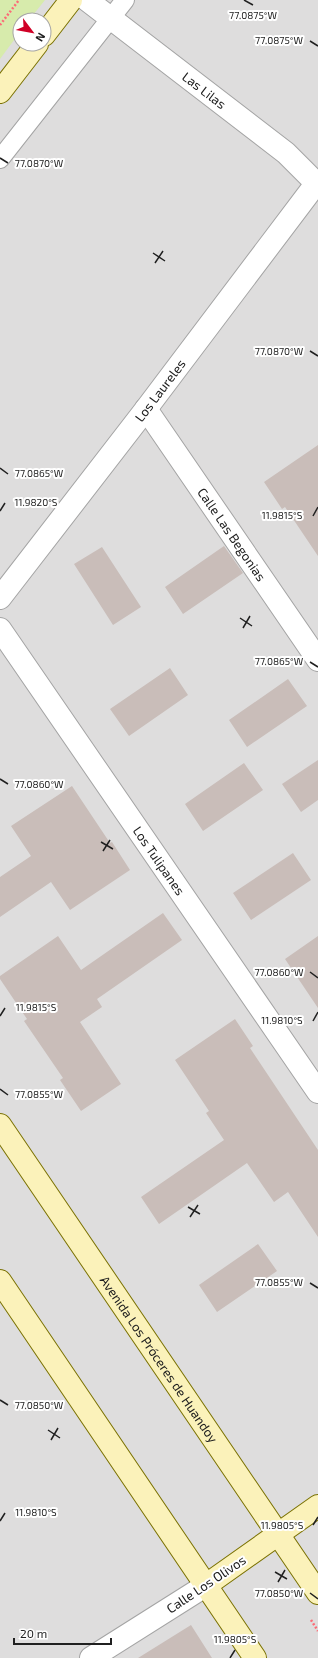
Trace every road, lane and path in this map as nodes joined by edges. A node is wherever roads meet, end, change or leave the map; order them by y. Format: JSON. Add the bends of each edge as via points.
{"nodes":[{"id":1,"x":19,"y":0,"type":"edge"},
{"id":2,"x":71,"y":0,"type":"edge"},
{"id":3,"x":87,"y":0,"type":"edge"},
{"id":4,"x":125,"y":0,"type":"edge"},
{"id":5,"x":111,"y":18,"type":"junction"},
{"id":6,"x":0,"y":25,"type":"edge"},
{"id":7,"x":52,"y":25,"type":"edge"},
{"id":8,"x":31,"y":52,"type":"edge"},
{"id":9,"x":0,"y":92,"type":"edge"},
{"id":10,"x":0,"y":159,"type":"edge"},
{"id":11,"x":317,"y":183,"type":"edge"},
{"id":12,"x":146,"y":409,"type":"junction"},
{"id":13,"x":0,"y":598,"type":"edge"},
{"id":14,"x":0,"y":629,"type":"edge"},
{"id":15,"x":318,"y":660,"type":"edge"},
{"id":16,"x":318,"y":1092,"type":"edge"},
{"id":17,"x":0,"y":1125,"type":"edge"},
{"id":18,"x":0,"y":1281,"type":"edge"},
{"id":19,"x":318,"y":1506,"type":"edge"},
{"id":20,"x":279,"y":1534,"type":"junction"},
{"id":21,"x":205,"y":1586,"type":"junction"},
{"id":22,"x":318,"y":1593,"type":"edge"},
{"id":23,"x":91,"y":1658,"type":"edge"},
{"id":24,"x":255,"y":1658,"type":"edge"}],
"edges":[{"from":1,"to":6,"type":"path"},
{"from":2,"to":7,"type":"main road"},
{"from":3,"to":5,"type":"street","name":"Las Lilas"},
{"from":4,"to":5,"type":"lane"},
{"from":5,"to":10,"type":"lane"},
{"from":5,"to":11,"type":"street","name":"Las Lilas","via":[[286,153]]},
{"from":8,"to":9,"type":"main road"},
{"from":11,"to":12,"type":"street","name":"Los Laureles"},
{"from":12,"to":13,"type":"street","name":"Los Laureles"},
{"from":12,"to":15,"type":"street","name":"Calle Las Begonias"},
{"from":14,"to":16,"type":"street","name":"Los Tulipanes"},
{"from":17,"to":20,"type":"main road","name":"Avenida Los Próceres de Huandoy"},
{"from":18,"to":21,"type":"main road"},
{"from":19,"to":20,"type":"main road","name":"Calle Los Olivos"},
{"from":20,"to":21,"type":"main road","name":"Calle Los Olivos"},
{"from":20,"to":22,"type":"main road","name":"Avenida Los Próceres de Huandoy"},
{"from":21,"to":23,"type":"street","name":"Calle Los Olivos"},
{"from":21,"to":24,"type":"main road"}]}
